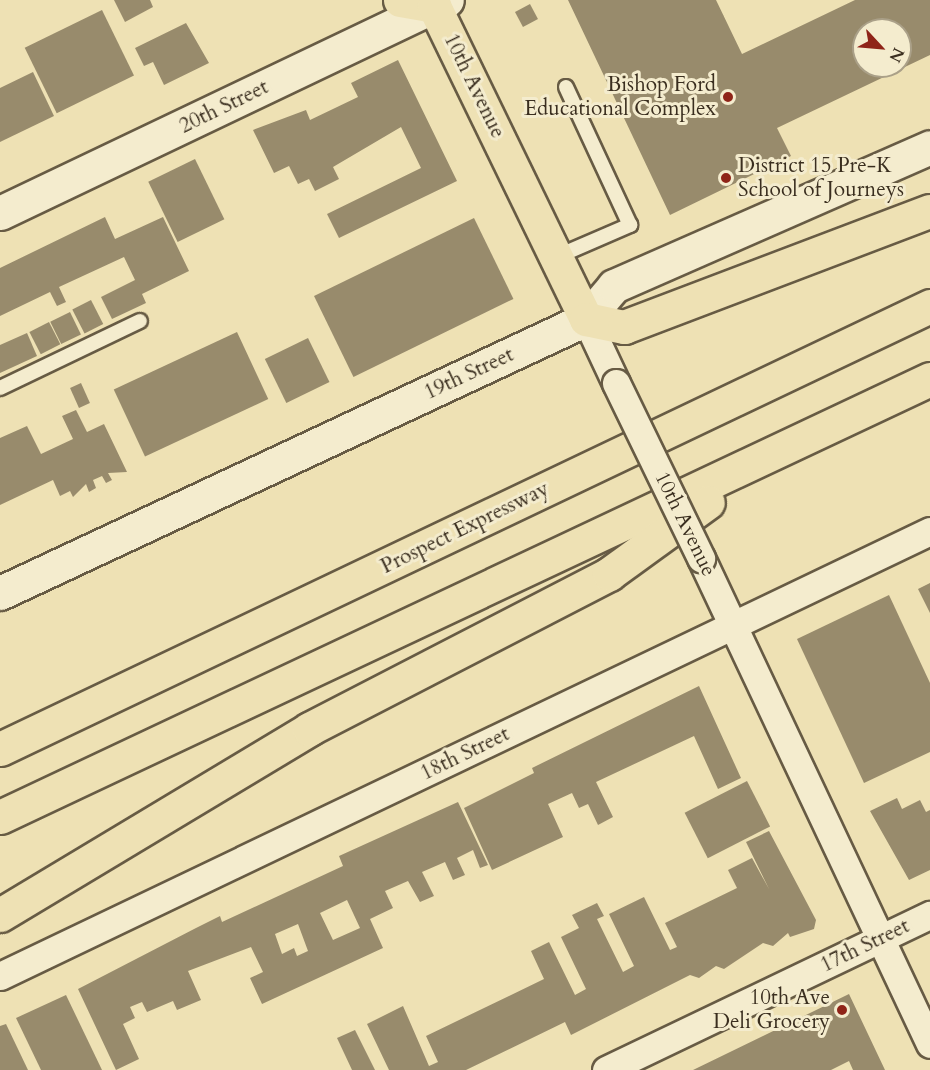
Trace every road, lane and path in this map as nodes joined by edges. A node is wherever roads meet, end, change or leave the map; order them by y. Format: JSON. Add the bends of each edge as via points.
{"nodes":[{"id":1,"x":400,"y":0,"type":"edge"},
{"id":2,"x":441,"y":3,"type":"edge"},
{"id":3,"x":566,"y":87,"type":"dead end"},
{"id":4,"x":930,"y":147,"type":"edge"},
{"id":5,"x":930,"y":211,"type":"edge"},
{"id":6,"x":0,"y":213,"type":"edge"},
{"id":7,"x":556,"y":257,"type":"junction"},
{"id":8,"x":930,"y":306,"type":"edge"},
{"id":9,"x":586,"y":319,"type":"junction"},
{"id":10,"x":140,"y":321,"type":"dead end"},
{"id":11,"x":930,"y":379,"type":"edge"},
{"id":12,"x":0,"y":388,"type":"edge"},
{"id":13,"x":778,"y":451,"type":"junction"},
{"id":14,"x":930,"y":531,"type":"edge"},
{"id":15,"x":0,"y":592,"type":"edge"},
{"id":16,"x":730,"y":626,"type":"junction"},
{"id":17,"x":0,"y":749,"type":"edge"},
{"id":18,"x":0,"y":817,"type":"edge"},
{"id":19,"x":0,"y":915,"type":"edge"},
{"id":20,"x":930,"y":915,"type":"edge"},
{"id":21,"x":880,"y":939,"type":"junction"},
{"id":22,"x":0,"y":976,"type":"edge"},
{"id":23,"x":930,"y":1044,"type":"edge"},
{"id":24,"x":606,"y":1070,"type":"edge"}],
"edges":[{"from":1,"to":2,"type":"main road"},
{"from":2,"to":6,"type":"main road","name":"20th Street"},
{"from":2,"to":7,"type":"main road","name":"10th Avenue"},
{"from":3,"to":7,"type":"lane","via":[[630,225]]},
{"from":4,"to":9,"type":"main road","name":"19th Street","via":[[614,286]]},
{"from":5,"to":9,"type":"main road","via":[[624,327]]},
{"from":7,"to":9,"type":"main road","name":"10th Avenue"},
{"from":8,"to":17,"type":"main road","name":"Prospect Expressway"},
{"from":9,"to":15,"type":"main road","name":"19th Street"},
{"from":9,"to":16,"type":"street","name":"10th Avenue","bridge":true},
{"from":10,"to":12,"type":"lane"},
{"from":11,"to":13,"type":"main road"},
{"from":13,"to":18,"type":"main road"},
{"from":13,"to":19,"type":"main road","via":[[609,574],[309,729]]},
{"from":14,"to":16,"type":"street","name":"18th Street"},
{"from":16,"to":21,"type":"street","name":"10th Avenue"},
{"from":16,"to":22,"type":"street","name":"18th Street"},
{"from":20,"to":21,"type":"street","name":"17th Street"},
{"from":21,"to":23,"type":"street","name":"10th Avenue"},
{"from":21,"to":24,"type":"street","name":"17th Street"}]}
